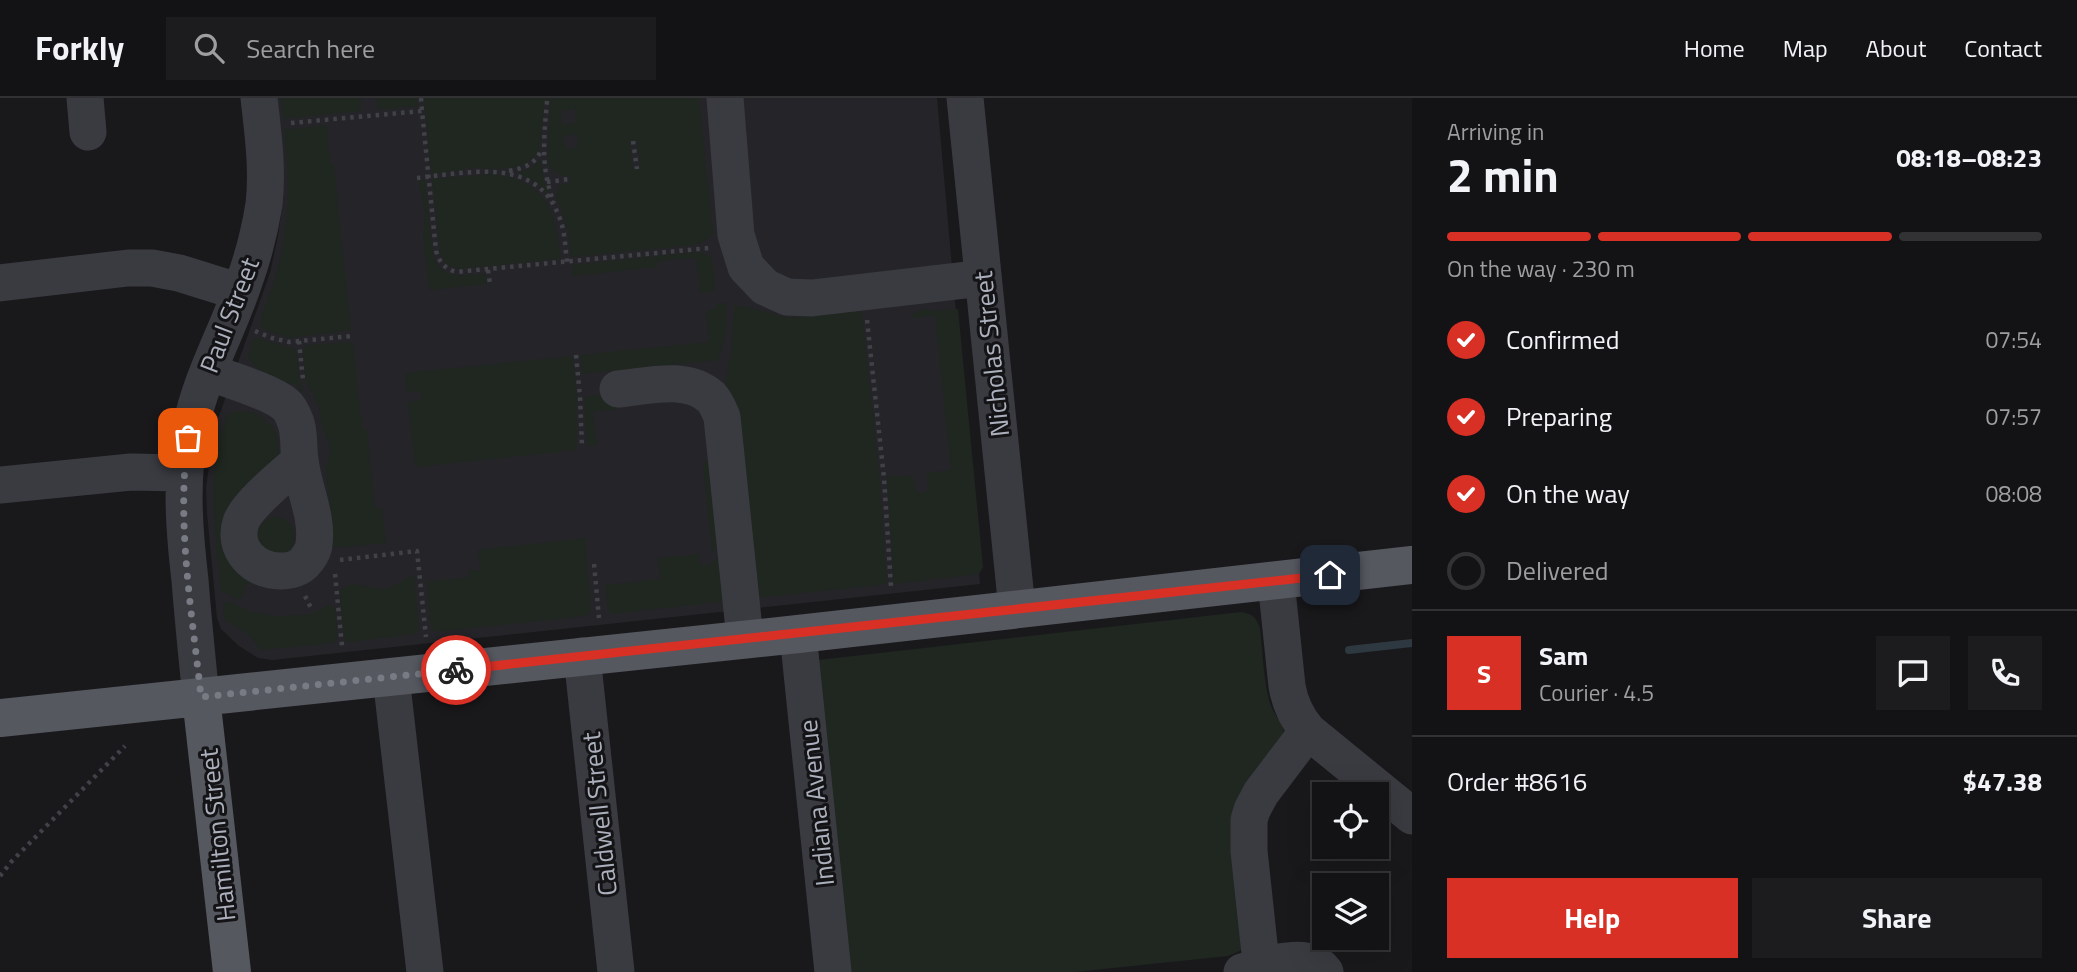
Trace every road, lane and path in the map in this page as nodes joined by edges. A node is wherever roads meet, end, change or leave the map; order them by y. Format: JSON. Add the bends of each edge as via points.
{"nodes":[{"id":1,"x":421,"y":98,"type":"edge"},
{"id":2,"x":725,"y":98,"type":"edge"},
{"id":3,"x":965,"y":98,"type":"edge"},
{"id":4,"x":547,"y":100,"type":"dead end"},
{"id":5,"x":269,"y":111,"type":"edge"},
{"id":6,"x":422,"y":111,"type":"junction"},
{"id":7,"x":633,"y":141,"type":"dead end"},
{"id":8,"x":544,"y":144,"type":"junction"},
{"id":9,"x":637,"y":169,"type":"dead end"},
{"id":10,"x":504,"y":172,"type":"junction"},
{"id":11,"x":429,"y":177,"type":"junction"},
{"id":12,"x":418,"y":178,"type":"dead end"},
{"id":13,"x":570,"y":179,"type":"dead end"},
{"id":14,"x":546,"y":182,"type":"junction"},
{"id":15,"x":557,"y":211,"type":"junction"},
{"id":16,"x":719,"y":247,"type":"dead end"},
{"id":17,"x":566,"y":262,"type":"junction"},
{"id":18,"x":488,"y":270,"type":"junction"},
{"id":19,"x":983,"y":278,"type":"junction"},
{"id":20,"x":0,"y":283,"type":"edge"},
{"id":21,"x":490,"y":284,"type":"dead end"},
{"id":22,"x":240,"y":292,"type":"junction"},
{"id":23,"x":866,"y":307,"type":"dead end"},
{"id":24,"x":254,"y":331,"type":"dead end"},
{"id":25,"x":352,"y":336,"type":"dead end"},
{"id":26,"x":299,"y":341,"type":"junction"},
{"id":27,"x":576,"y":355,"type":"dead end"},
{"id":28,"x":208,"y":372,"type":"junction"},
{"id":29,"x":304,"y":387,"type":"dead end"},
{"id":30,"x":618,"y":389,"type":"dead end"},
{"id":31,"x":582,"y":447,"type":"dead end"},
{"id":32,"x":300,"y":461,"type":"dead end"},
{"id":33,"x":184,"y":473,"type":"junction"},
{"id":34,"x":0,"y":485,"type":"edge"},
{"id":35,"x":333,"y":560,"type":"dead end"},
{"id":36,"x":594,"y":564,"type":"dead end"},
{"id":37,"x":1412,"y":565,"type":"edge"},
{"id":38,"x":334,"y":570,"type":"dead end"},
{"id":39,"x":1276,"y":581,"type":"junction"},
{"id":40,"x":891,"y":587,"type":"dead end"},
{"id":41,"x":1017,"y":609,"type":"junction"},
{"id":42,"x":599,"y":618,"type":"dead end"},
{"id":43,"x":798,"y":634,"type":"junction"},
{"id":44,"x":426,"y":637,"type":"dead end"},
{"id":45,"x":746,"y":639,"type":"junction"},
{"id":46,"x":342,"y":646,"type":"dead end"},
{"id":47,"x":582,"y":656,"type":"junction"},
{"id":48,"x":391,"y":677,"type":"junction"},
{"id":49,"x":201,"y":697,"type":"junction"},
{"id":50,"x":0,"y":718,"type":"edge"},
{"id":51,"x":1308,"y":731,"type":"junction"},
{"id":52,"x":125,"y":746,"type":"dead end"},
{"id":53,"x":1412,"y":816,"type":"edge"},
{"id":54,"x":0,"y":876,"type":"edge"},
{"id":55,"x":1255,"y":970,"type":"edge"},
{"id":56,"x":232,"y":972,"type":"edge"},
{"id":57,"x":425,"y":972,"type":"edge"},
{"id":58,"x":616,"y":972,"type":"edge"},
{"id":59,"x":833,"y":972,"type":"edge"},
{"id":60,"x":1325,"y":972,"type":"edge"}],
"edges":[{"from":1,"to":6,"type":"path"},
{"from":2,"to":19,"type":"street","via":[[736,235],[746,267],[765,287],[787,297],[812,298]]},
{"from":3,"to":19,"type":"street","name":"Nicholas Street"},
{"from":4,"to":8,"type":"path"},
{"from":5,"to":6,"type":"path"},
{"from":5,"to":22,"type":"street","name":"Paul Street","via":[[264,203]]},
{"from":6,"to":11,"type":"path"},
{"from":7,"to":9,"type":"path"},
{"from":8,"to":10,"type":"path","via":[[531,164]]},
{"from":8,"to":14,"type":"path"},
{"from":10,"to":11,"type":"path"},
{"from":10,"to":15,"type":"path","via":[[537,186]]},
{"from":11,"to":12,"type":"path"},
{"from":11,"to":18,"type":"path","via":[[440,262],[456,272]]},
{"from":13,"to":14,"type":"path"},
{"from":14,"to":15,"type":"path"},
{"from":15,"to":17,"type":"path"},
{"from":16,"to":17,"type":"path"},
{"from":17,"to":18,"type":"path"},
{"from":18,"to":21,"type":"path"},
{"from":19,"to":41,"type":"street","name":"Nicholas Street"},
{"from":20,"to":22,"type":"street","via":[[152,268]]},
{"from":22,"to":28,"type":"street","name":"Paul Street"},
{"from":23,"to":40,"type":"path"},
{"from":24,"to":26,"type":"path","via":[[281,341]]},
{"from":25,"to":26,"type":"path"},
{"from":26,"to":29,"type":"path"},
{"from":27,"to":31,"type":"path"},
{"from":28,"to":32,"type":"street","via":[[287,405],[300,438]]},
{"from":28,"to":33,"type":"street","name":"Paul Street","via":[[191,425]]},
{"from":30,"to":45,"type":"street","via":[[676,383],[695,387],[712,398],[723,416]]},
{"from":33,"to":34,"type":"street","via":[[131,472]]},
{"from":33,"to":49,"type":"street","name":"Paul Street"},
{"from":35,"to":44,"type":"path","via":[[417,551]]},
{"from":36,"to":42,"type":"path"},
{"from":37,"to":39,"type":"main road"},
{"from":38,"to":46,"type":"path"},
{"from":39,"to":41,"type":"main road"},
{"from":39,"to":51,"type":"street","via":[[1290,702]]},
{"from":41,"to":43,"type":"main road"},
{"from":43,"to":45,"type":"main road"},
{"from":43,"to":59,"type":"street","name":"Indiana Avenue"},
{"from":45,"to":47,"type":"main road"},
{"from":47,"to":48,"type":"main road"},
{"from":47,"to":58,"type":"street","name":"Caldwell Street"},
{"from":48,"to":49,"type":"main road"},
{"from":48,"to":57,"type":"street"},
{"from":49,"to":50,"type":"main road"},
{"from":49,"to":56,"type":"main road","name":"Hamilton Street"},
{"from":51,"to":53,"type":"street"},
{"from":51,"to":55,"type":"street","via":[[1252,810],[1249,851]]},
{"from":52,"to":54,"type":"path"},
{"from":55,"to":60,"type":"street","via":[[1307,960]]}]}
